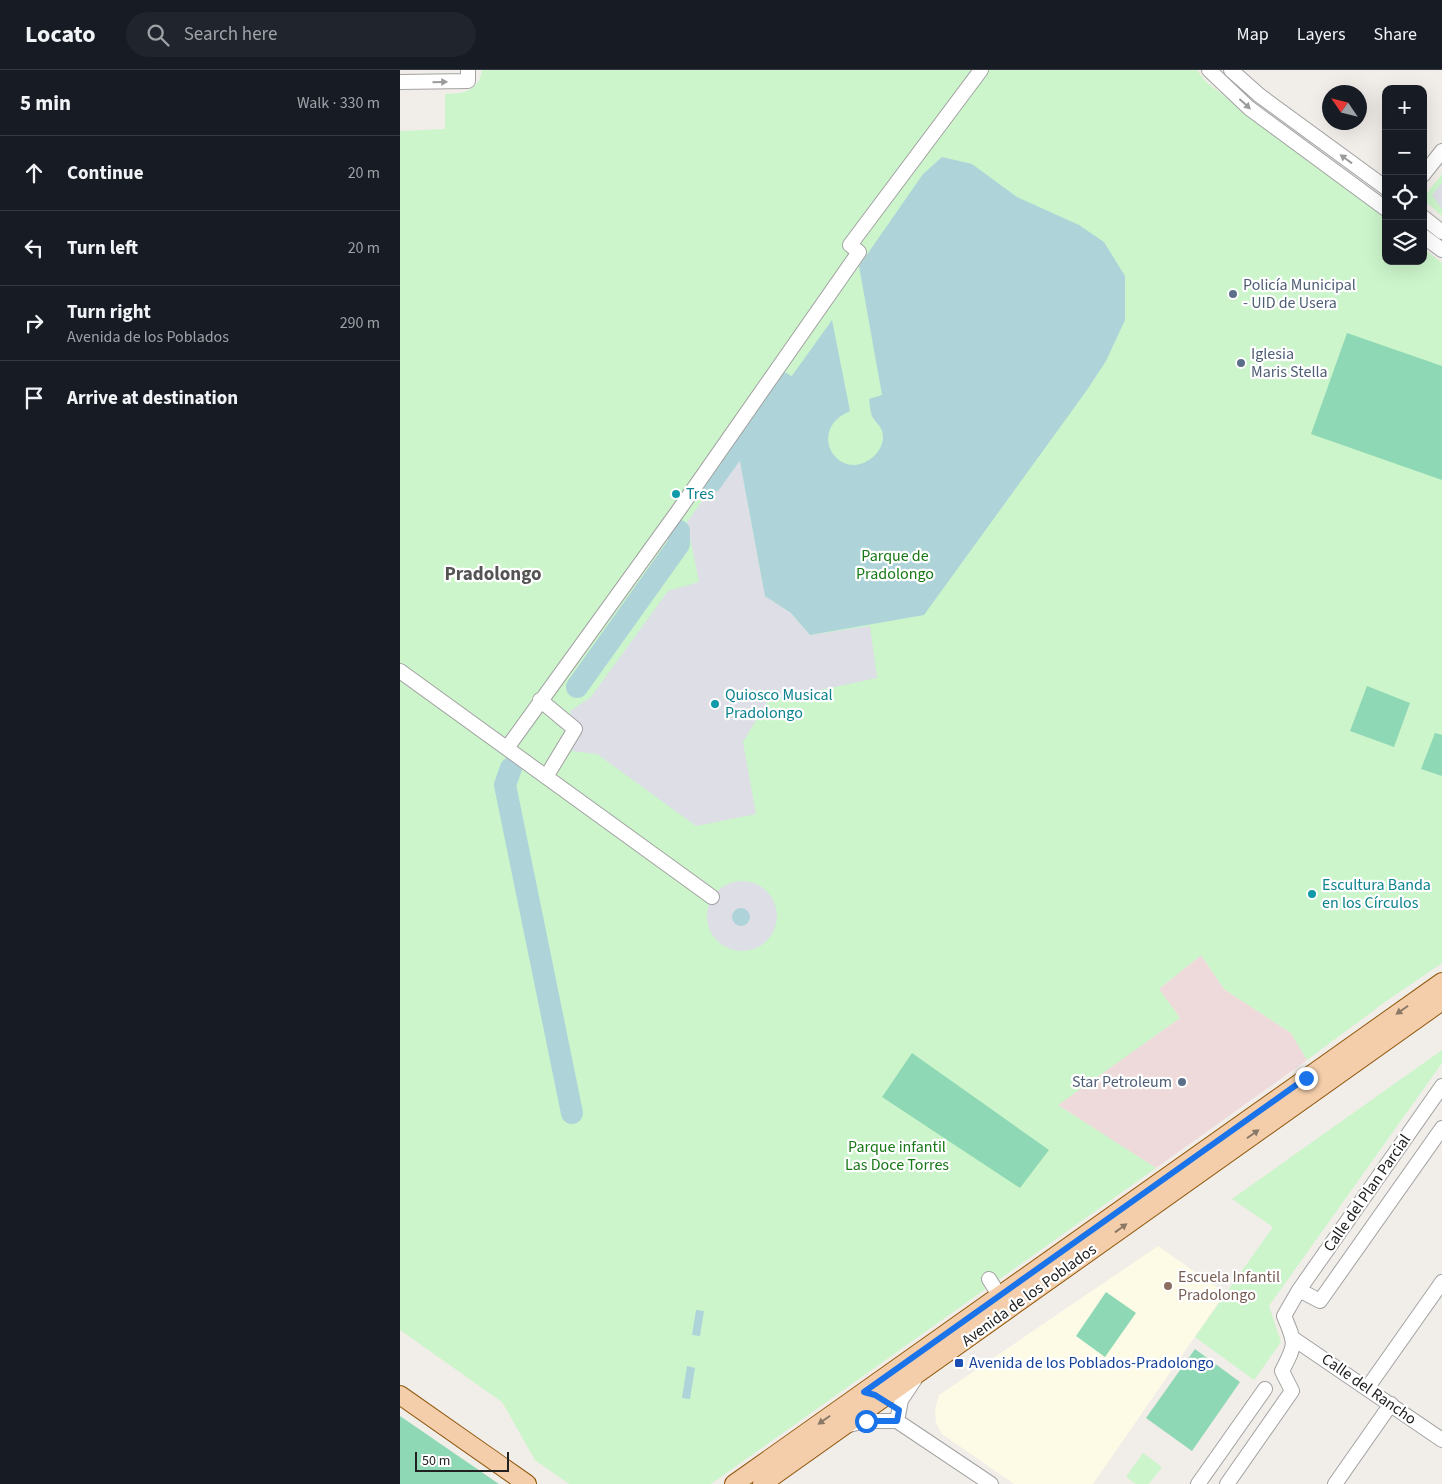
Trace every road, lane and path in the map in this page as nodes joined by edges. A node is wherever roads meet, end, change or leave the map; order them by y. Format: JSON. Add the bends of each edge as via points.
{"nodes":[{"id":1,"x":468,"y":70,"type":"edge"},
{"id":2,"x":981,"y":70,"type":"edge"},
{"id":3,"x":1209,"y":70,"type":"edge"},
{"id":4,"x":1230,"y":70,"type":"edge"},
{"id":5,"x":400,"y":82,"type":"edge"},
{"id":6,"x":1442,"y":151,"type":"edge"},
{"id":7,"x":1427,"y":168,"type":"edge"},
{"id":8,"x":1382,"y":183,"type":"edge"},
{"id":9,"x":1382,"y":206,"type":"edge"},
{"id":10,"x":1427,"y":220,"type":"edge"},
{"id":11,"x":1442,"y":232,"type":"edge"},
{"id":12,"x":1427,"y":239,"type":"edge"},
{"id":13,"x":1442,"y":250,"type":"edge"},
{"id":14,"x":400,"y":670,"type":"edge"},
{"id":15,"x":540,"y":700,"type":"junction"},
{"id":16,"x":506,"y":748,"type":"junction"},
{"id":17,"x":546,"y":776,"type":"junction"},
{"id":18,"x":712,"y":897,"type":"dead end"},
{"id":19,"x":1442,"y":982,"type":"edge"},
{"id":20,"x":1442,"y":1001,"type":"edge"},
{"id":21,"x":1440,"y":1094,"type":"edge"},
{"id":22,"x":1442,"y":1128,"type":"edge"},
{"id":23,"x":989,"y":1279,"type":"dead end"},
{"id":24,"x":1442,"y":1282,"type":"edge"},
{"id":25,"x":1299,"y":1290,"type":"junction"},
{"id":26,"x":999,"y":1295,"type":"junction"},
{"id":27,"x":1294,"y":1339,"type":"junction"},
{"id":28,"x":924,"y":1369,"type":"junction"},
{"id":29,"x":1368,"y":1388,"type":"junction"},
{"id":30,"x":1265,"y":1389,"type":"dead end"},
{"id":31,"x":864,"y":1392,"type":"junction"},
{"id":32,"x":400,"y":1395,"type":"edge"},
{"id":33,"x":882,"y":1399,"type":"junction"},
{"id":34,"x":1391,"y":1404,"type":"junction"},
{"id":35,"x":898,"y":1415,"type":"junction"},
{"id":36,"x":843,"y":1427,"type":"junction"},
{"id":37,"x":1442,"y":1440,"type":"edge"},
{"id":38,"x":527,"y":1484,"type":"edge"},
{"id":39,"x":734,"y":1484,"type":"edge"},
{"id":40,"x":762,"y":1484,"type":"edge"},
{"id":41,"x":991,"y":1484,"type":"edge"},
{"id":42,"x":1198,"y":1484,"type":"edge"},
{"id":43,"x":1227,"y":1484,"type":"edge"},
{"id":44,"x":1335,"y":1484,"type":"edge"}],
"edges":[{"from":5,"to":1,"type":"street","one_way":true,"via":[[468,81]]},
{"from":2,"to":15,"type":"street","via":[[850,245],[859,252],[676,514]]},
{"from":3,"to":9,"type":"street","one_way":true,"via":[[1249,108]]},
{"from":8,"to":4,"type":"street","one_way":true,"via":[[1258,95]]},
{"from":6,"to":7,"type":"street"},
{"from":10,"to":11,"type":"street"},
{"from":12,"to":13,"type":"street"},
{"from":14,"to":16,"type":"street"},
{"from":15,"to":16,"type":"street"},
{"from":15,"to":17,"type":"street","via":[[575,729]]},
{"from":16,"to":17,"type":"street"},
{"from":17,"to":18,"type":"street"},
{"from":19,"to":26,"type":"main road","name":"Avenida de los Poblados","one_way":true},
{"from":28,"to":20,"type":"main road","name":"Avenida de los Poblados","one_way":true},
{"from":21,"to":25,"type":"street","name":"Calle del Plan Parcial"},
{"from":22,"to":25,"type":"street","name":"Calle del Plan Parcial","via":[[1320,1301]]},
{"from":23,"to":26,"type":"street","name":"Avenida de los Poblados"},
{"from":24,"to":29,"type":"street"},
{"from":25,"to":27,"type":"street","name":"Calle del Plan Parcial","via":[[1284,1316]]},
{"from":26,"to":31,"type":"main road","name":"Avenida de los Poblados"},
{"from":27,"to":29,"type":"street","name":"Calle del Rancho"},
{"from":27,"to":43,"type":"street","via":[[1282,1371],[1292,1391]]},
{"from":28,"to":33,"type":"main road","name":"Avenida de los Poblados"},
{"from":28,"to":35,"type":"street","via":[[901,1400]]},
{"from":29,"to":34,"type":"street","name":"Calle del Rancho"},
{"from":30,"to":42,"type":"street"},
{"from":31,"to":33,"type":"street"},
{"from":31,"to":39,"type":"main road","name":"Avenida de los Poblados","one_way":true},
{"from":32,"to":38,"type":"main road"},
{"from":33,"to":35,"type":"street"},
{"from":33,"to":36,"type":"main road","name":"Avenida de los Poblados"},
{"from":34,"to":37,"type":"street","name":"Calle del Rancho"},
{"from":34,"to":44,"type":"street"},
{"from":35,"to":36,"type":"street"},
{"from":35,"to":41,"type":"street"},
{"from":36,"to":40,"type":"main road","name":"Avenida de los Poblados"}]}
